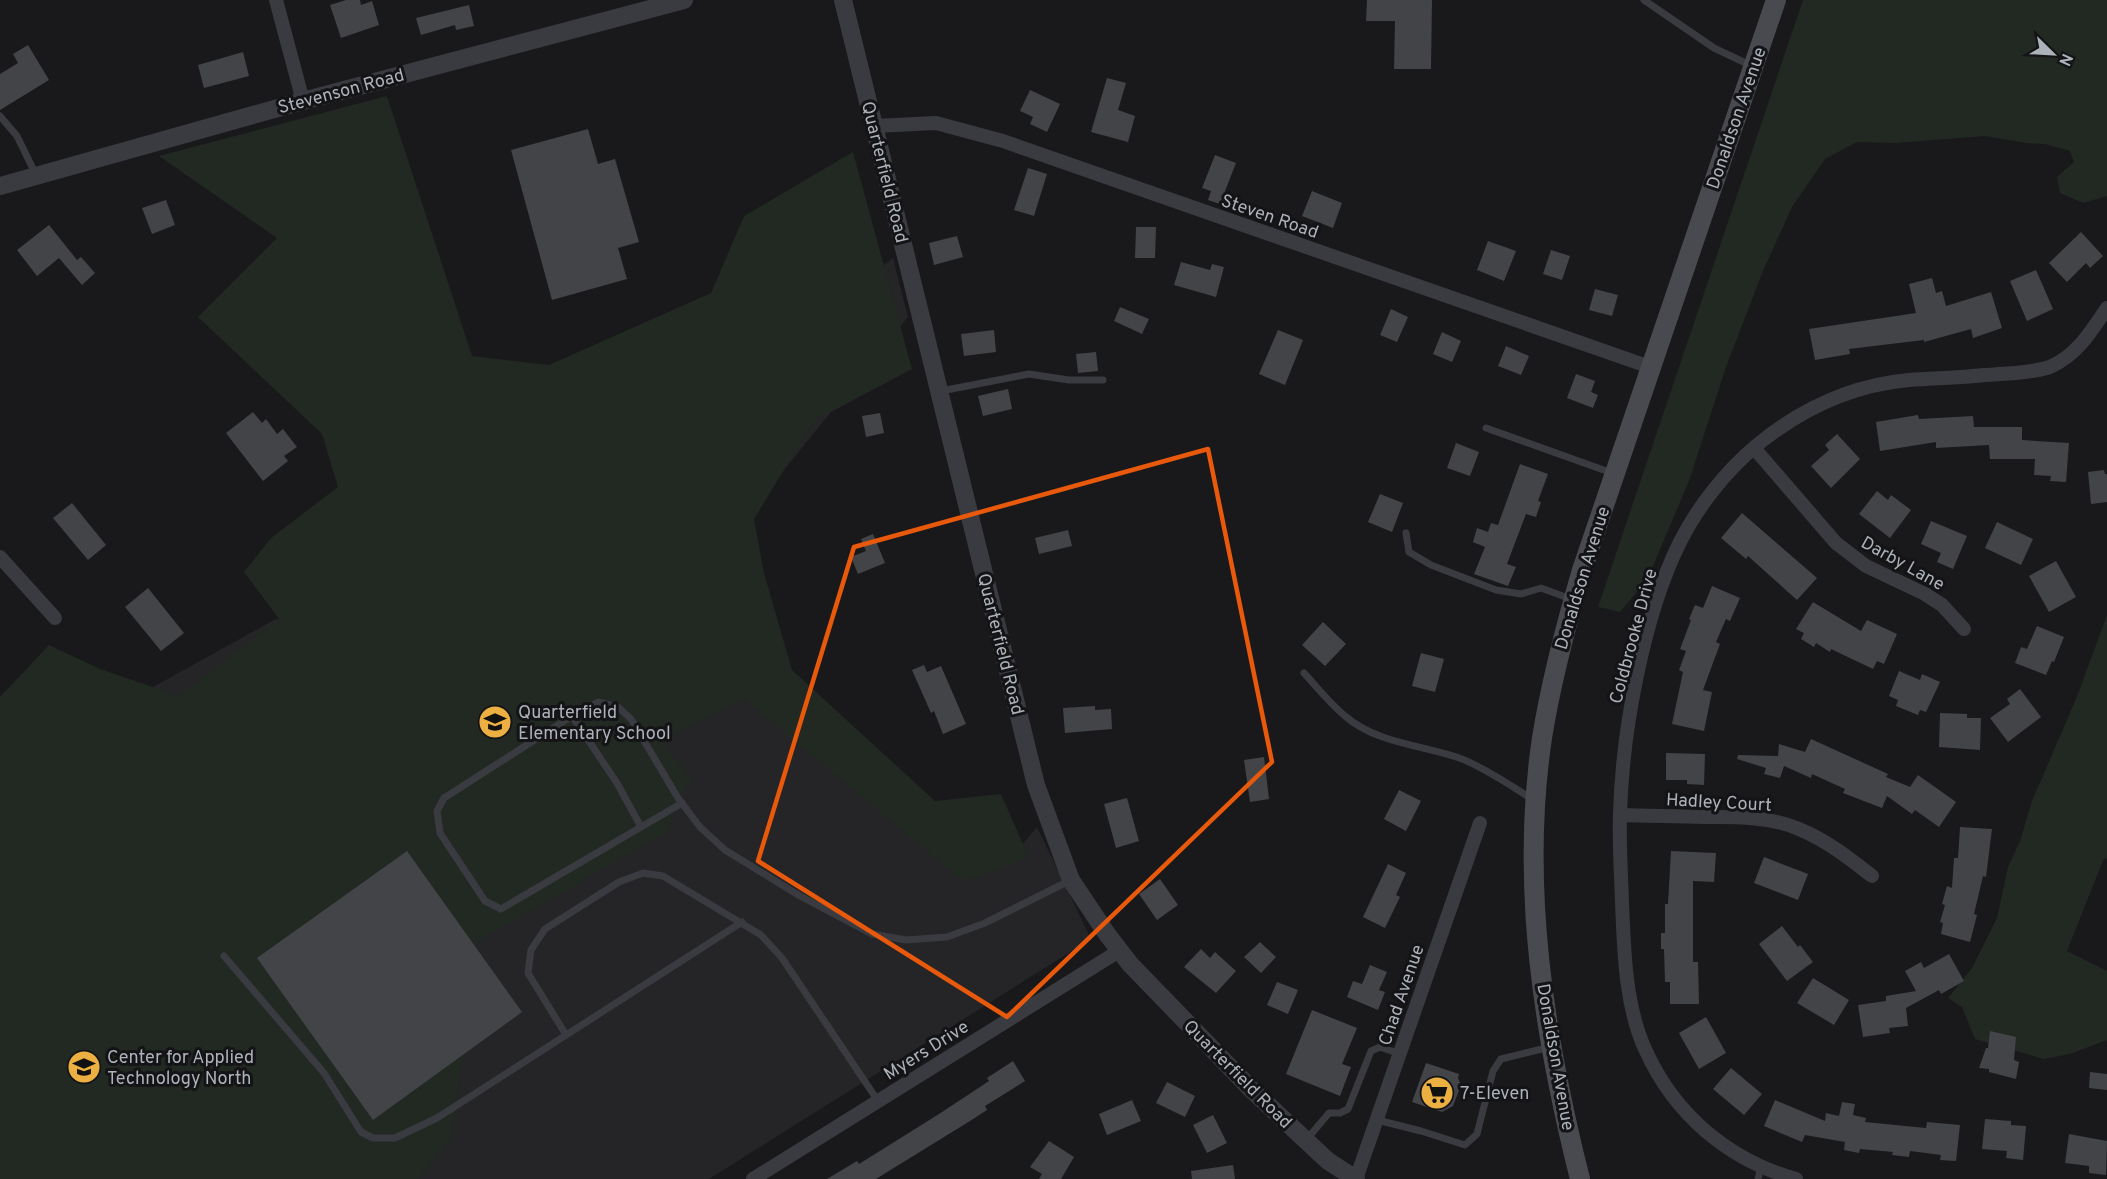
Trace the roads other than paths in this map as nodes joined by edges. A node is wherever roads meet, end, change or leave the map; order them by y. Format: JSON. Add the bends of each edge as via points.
{"nodes":[{"id":1,"x":276,"y":0,"type":"edge"},
{"id":2,"x":684,"y":0,"type":"edge"},
{"id":3,"x":843,"y":0,"type":"edge"},
{"id":4,"x":1644,"y":0,"type":"edge"},
{"id":5,"x":1776,"y":0,"type":"edge"},
{"id":6,"x":1753,"y":67,"type":"junction"},
{"id":7,"x":303,"y":101,"type":"junction"},
{"id":8,"x":0,"y":116,"type":"edge"},
{"id":9,"x":874,"y":126,"type":"junction"},
{"id":10,"x":36,"y":176,"type":"junction"},
{"id":11,"x":0,"y":186,"type":"edge"},
{"id":12,"x":2107,"y":308,"type":"edge"},
{"id":13,"x":1650,"y":367,"type":"junction"},
{"id":14,"x":1103,"y":380,"type":"dead end"},
{"id":15,"x":939,"y":392,"type":"junction"},
{"id":16,"x":1486,"y":428,"type":"dead end"},
{"id":17,"x":1754,"y":448,"type":"junction"},
{"id":18,"x":1614,"y":473,"type":"junction"},
{"id":19,"x":1406,"y":533,"type":"dead end"},
{"id":20,"x":0,"y":557,"type":"edge"},
{"id":21,"x":1573,"y":600,"type":"junction"},
{"id":22,"x":55,"y":618,"type":"dead end"},
{"id":23,"x":1964,"y":629,"type":"dead end"},
{"id":24,"x":1304,"y":673,"type":"dead end"},
{"id":25,"x":572,"y":716,"type":"junction"},
{"id":26,"x":1536,"y":802,"type":"junction"},
{"id":27,"x":682,"y":803,"type":"junction"},
{"id":28,"x":1620,"y":815,"type":"junction"},
{"id":29,"x":1480,"y":823,"type":"dead end"},
{"id":30,"x":641,"y":827,"type":"junction"},
{"id":31,"x":1872,"y":876,"type":"dead end"},
{"id":32,"x":1071,"y":880,"type":"junction"},
{"id":33,"x":742,"y":922,"type":"junction"},
{"id":34,"x":1119,"y":951,"type":"junction"},
{"id":35,"x":224,"y":956,"type":"dead end"},
{"id":36,"x":566,"y":1035,"type":"junction"},
{"id":37,"x":1550,"y":1047,"type":"junction"},
{"id":38,"x":1400,"y":1054,"type":"junction"},
{"id":39,"x":878,"y":1101,"type":"junction"},
{"id":40,"x":1377,"y":1120,"type":"junction"},
{"id":41,"x":1306,"y":1140,"type":"junction"},
{"id":42,"x":1760,"y":1173,"type":"edge"},
{"id":43,"x":753,"y":1179,"type":"edge"},
{"id":44,"x":1356,"y":1179,"type":"edge"},
{"id":45,"x":1580,"y":1179,"type":"edge"},
{"id":46,"x":1796,"y":1179,"type":"edge"}],
"edges":[{"from":1,"to":7,"type":"street"},
{"from":2,"to":7,"type":"street","name":"Stevenson Road"},
{"from":3,"to":9,"type":"street","name":"Quarterfield Road"},
{"from":4,"to":6,"type":"lane","via":[[1714,48]]},
{"from":5,"to":6,"type":"main road","name":"Donaldson Avenue"},
{"from":6,"to":13,"type":"main road","name":"Donaldson Avenue"},
{"from":7,"to":10,"type":"street","name":"Stevenson Road"},
{"from":8,"to":10,"type":"lane","via":[[17,136]]},
{"from":9,"to":13,"type":"street","name":"Steven Road","via":[[936,123],[1003,141]]},
{"from":9,"to":15,"type":"street","name":"Quarterfield Road"},
{"from":10,"to":11,"type":"street","name":"Stevenson Road"},
{"from":12,"to":17,"type":"street","name":"Coldbrooke Drive","via":[[2082,345],[2051,366],[1873,386],[1814,407],[1782,425]]},
{"from":13,"to":18,"type":"main road","name":"Donaldson Avenue"},
{"from":14,"to":15,"type":"lane","via":[[1029,374]]},
{"from":15,"to":32,"type":"street","name":"Quarterfield Road","via":[[1036,785]]},
{"from":16,"to":18,"type":"lane"},
{"from":17,"to":23,"type":"street","name":"Darby Lane","via":[[1836,543],[1882,575],[1942,605]]},
{"from":17,"to":28,"type":"street","name":"Coldbrooke Drive","via":[[1702,506],[1668,571],[1636,686]]},
{"from":18,"to":21,"type":"main road","name":"Donaldson Avenue"},
{"from":19,"to":21,"type":"lane","via":[[1409,552],[1431,565],[1496,590],[1521,594],[1541,588]]},
{"from":20,"to":22,"type":"street"},
{"from":21,"to":26,"type":"main road","name":"Donaldson Avenue","via":[[1542,739]]},
{"from":24,"to":26,"type":"lane","via":[[1346,717],[1368,730],[1482,768]]},
{"from":25,"to":27,"type":"lane","via":[[598,702],[618,707],[632,719]]},
{"from":25,"to":30,"type":"lane"},
{"from":25,"to":30,"type":"lane","via":[[444,798],[437,811],[440,833],[485,902],[501,909]]},
{"from":26,"to":37,"type":"main road","name":"Donaldson Avenue","via":[[1539,963]]},
{"from":27,"to":30,"type":"lane"},
{"from":27,"to":32,"type":"lane","via":[[725,850],[800,897],[872,934],[906,940],[947,937],[985,923]]},
{"from":28,"to":31,"type":"street","name":"Hadley Court","via":[[1738,817],[1775,822],[1817,837]]},
{"from":28,"to":42,"type":"street","name":"Coldbrooke Drive","via":[[1629,986],[1644,1046],[1676,1101],[1698,1125]]},
{"from":29,"to":38,"type":"street","name":"Chad Avenue"},
{"from":32,"to":34,"type":"street","name":"Quarterfield Road"},
{"from":33,"to":36,"type":"lane"},
{"from":33,"to":36,"type":"lane","via":[[663,876],[643,873],[619,882],[545,929],[531,950],[528,973]]},
{"from":33,"to":39,"type":"lane","via":[[761,935],[782,958]]},
{"from":34,"to":39,"type":"street","name":"Myers Drive"},
{"from":34,"to":41,"type":"street","name":"Quarterfield Road","via":[[1210,1048]]},
{"from":35,"to":36,"type":"lane","via":[[324,1073],[362,1132],[373,1138],[395,1138],[437,1118]]},
{"from":37,"to":40,"type":"lane","via":[[1501,1059],[1493,1071],[1477,1134],[1465,1145]]},
{"from":37,"to":45,"type":"main road","name":"Donaldson Avenue"},
{"from":38,"to":40,"type":"street","name":"Chad Avenue"},
{"from":38,"to":41,"type":"lane","via":[[1380,1047],[1371,1050],[1348,1109],[1329,1113]]},
{"from":39,"to":43,"type":"street","name":"Myers Drive"},
{"from":40,"to":44,"type":"street","name":"Chad Avenue"},
{"from":41,"to":44,"type":"street","name":"Quarterfield Road","via":[[1328,1161]]},
{"from":42,"to":46,"type":"street","name":"Coldbrooke Drive"}]}
